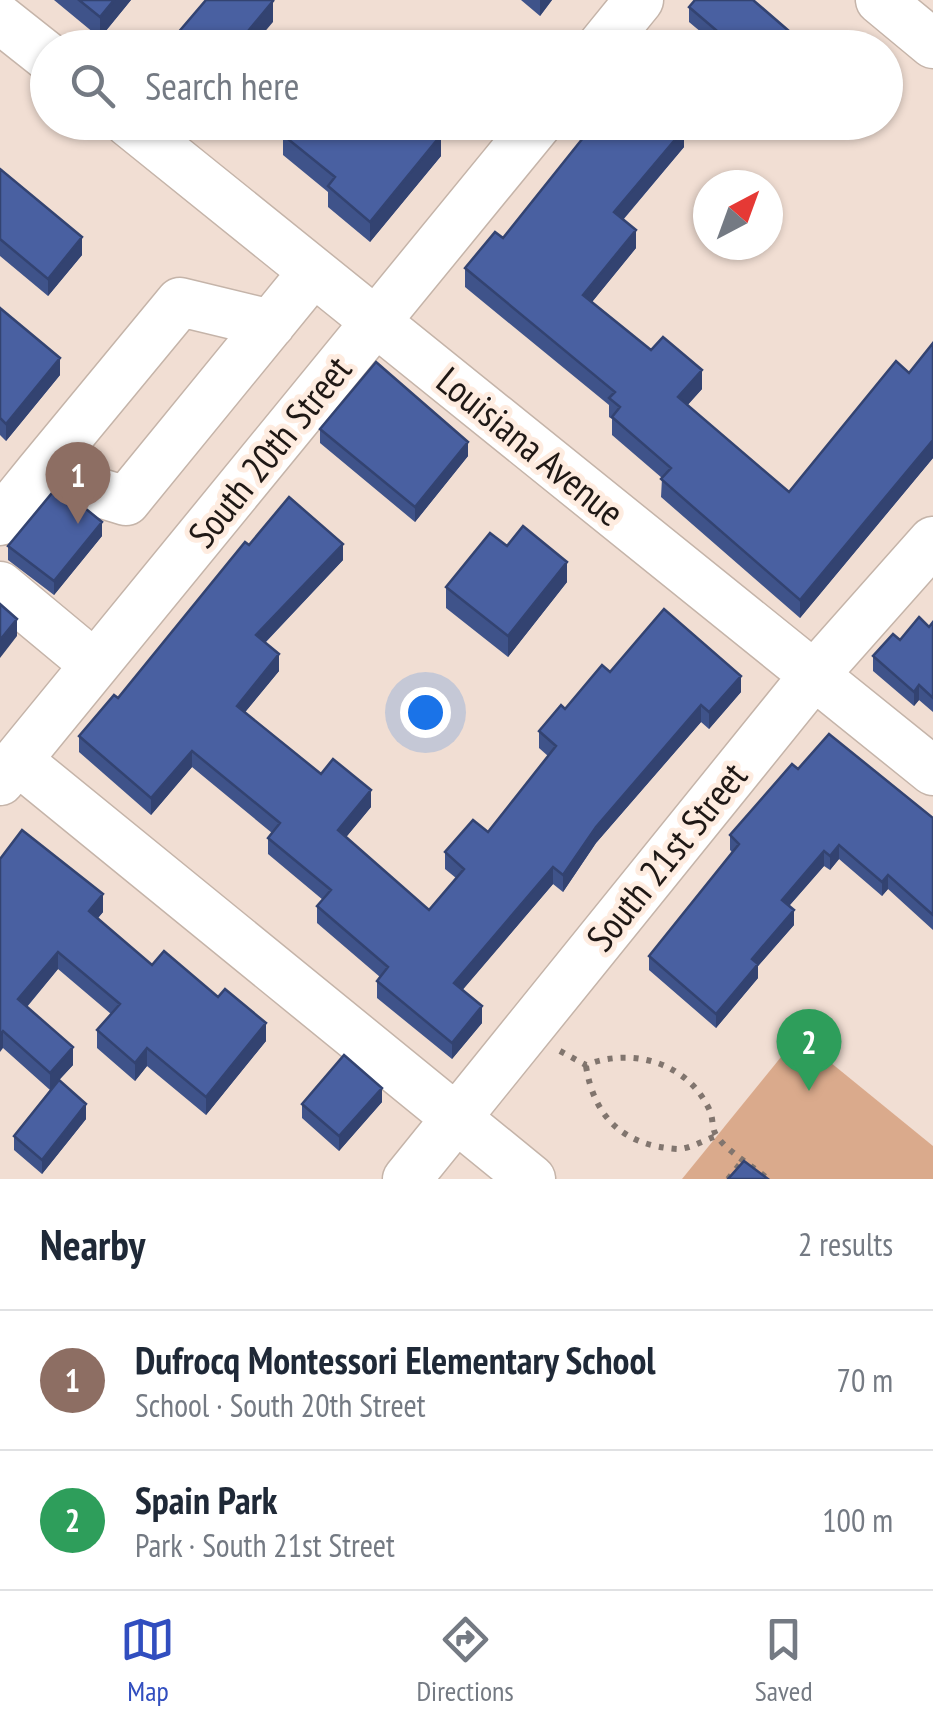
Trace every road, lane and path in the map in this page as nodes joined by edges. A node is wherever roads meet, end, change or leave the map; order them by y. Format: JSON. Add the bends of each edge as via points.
{"nodes":[{"id":1,"x":639,"y":0,"type":"edge"},
{"id":2,"x":880,"y":0,"type":"edge"},
{"id":3,"x":0,"y":19,"type":"edge"},
{"id":4,"x":615,"y":30,"type":"edge"},
{"id":5,"x":30,"y":43,"type":"edge"},
{"id":6,"x":933,"y":44,"type":"edge"},
{"id":7,"x":150,"y":140,"type":"edge"},
{"id":8,"x":524,"y":140,"type":"edge"},
{"id":9,"x":313,"y":272,"type":"junction"},
{"id":10,"x":271,"y":324,"type":"junction"},
{"id":11,"x":376,"y":324,"type":"junction"},
{"id":12,"x":38,"y":474,"type":"junction"},
{"id":13,"x":0,"y":522,"type":"edge"},
{"id":14,"x":933,"y":542,"type":"edge"},
{"id":15,"x":0,"y":586,"type":"edge"},
{"id":16,"x":95,"y":665,"type":"junction"},
{"id":17,"x":815,"y":674,"type":"junction"},
{"id":18,"x":9,"y":771,"type":"edge"},
{"id":19,"x":933,"y":772,"type":"edge"},
{"id":20,"x":554,"y":1048,"type":"dead end"},
{"id":21,"x":586,"y":1065,"type":"junction"},
{"id":22,"x":456,"y":1116,"type":"junction"},
{"id":23,"x":716,"y":1136,"type":"junction"},
{"id":24,"x":744,"y":1159,"type":"junction"},
{"id":25,"x":407,"y":1179,"type":"edge"},
{"id":26,"x":531,"y":1179,"type":"edge"},
{"id":27,"x":728,"y":1179,"type":"edge"},
{"id":28,"x":768,"y":1179,"type":"edge"}],
"edges":[{"from":1,"to":4,"type":"street"},
{"from":2,"to":6,"type":"street"},
{"from":3,"to":5,"type":"street"},
{"from":7,"to":9,"type":"street","name":"Louisiana Avenue"},
{"from":8,"to":11,"type":"street","name":"South 20th Street"},
{"from":9,"to":10,"type":"street"},
{"from":9,"to":11,"type":"street","name":"Louisiana Avenue"},
{"from":10,"to":12,"type":"street","via":[[180,302]]},
{"from":10,"to":12,"type":"street","via":[[126,501]]},
{"from":11,"to":16,"type":"street","name":"South 20th Street"},
{"from":11,"to":17,"type":"street","name":"Louisiana Avenue"},
{"from":12,"to":13,"type":"street"},
{"from":14,"to":17,"type":"street","name":"South 21st Street"},
{"from":15,"to":16,"type":"street"},
{"from":16,"to":18,"type":"street","name":"South 20th Street"},
{"from":17,"to":19,"type":"street","name":"Louisiana Avenue"},
{"from":17,"to":22,"type":"street","name":"South 21st Street"},
{"from":18,"to":22,"type":"street"},
{"from":20,"to":21,"type":"path"},
{"from":21,"to":23,"type":"path","via":[[611,1056],[669,1066],[710,1110]]},
{"from":21,"to":23,"type":"path","via":[[591,1098],[622,1134],[680,1149]]},
{"from":22,"to":25,"type":"street","name":"South 21st Street"},
{"from":22,"to":26,"type":"street"},
{"from":23,"to":24,"type":"path"},
{"from":24,"to":27,"type":"path"},
{"from":24,"to":28,"type":"path"}]}
